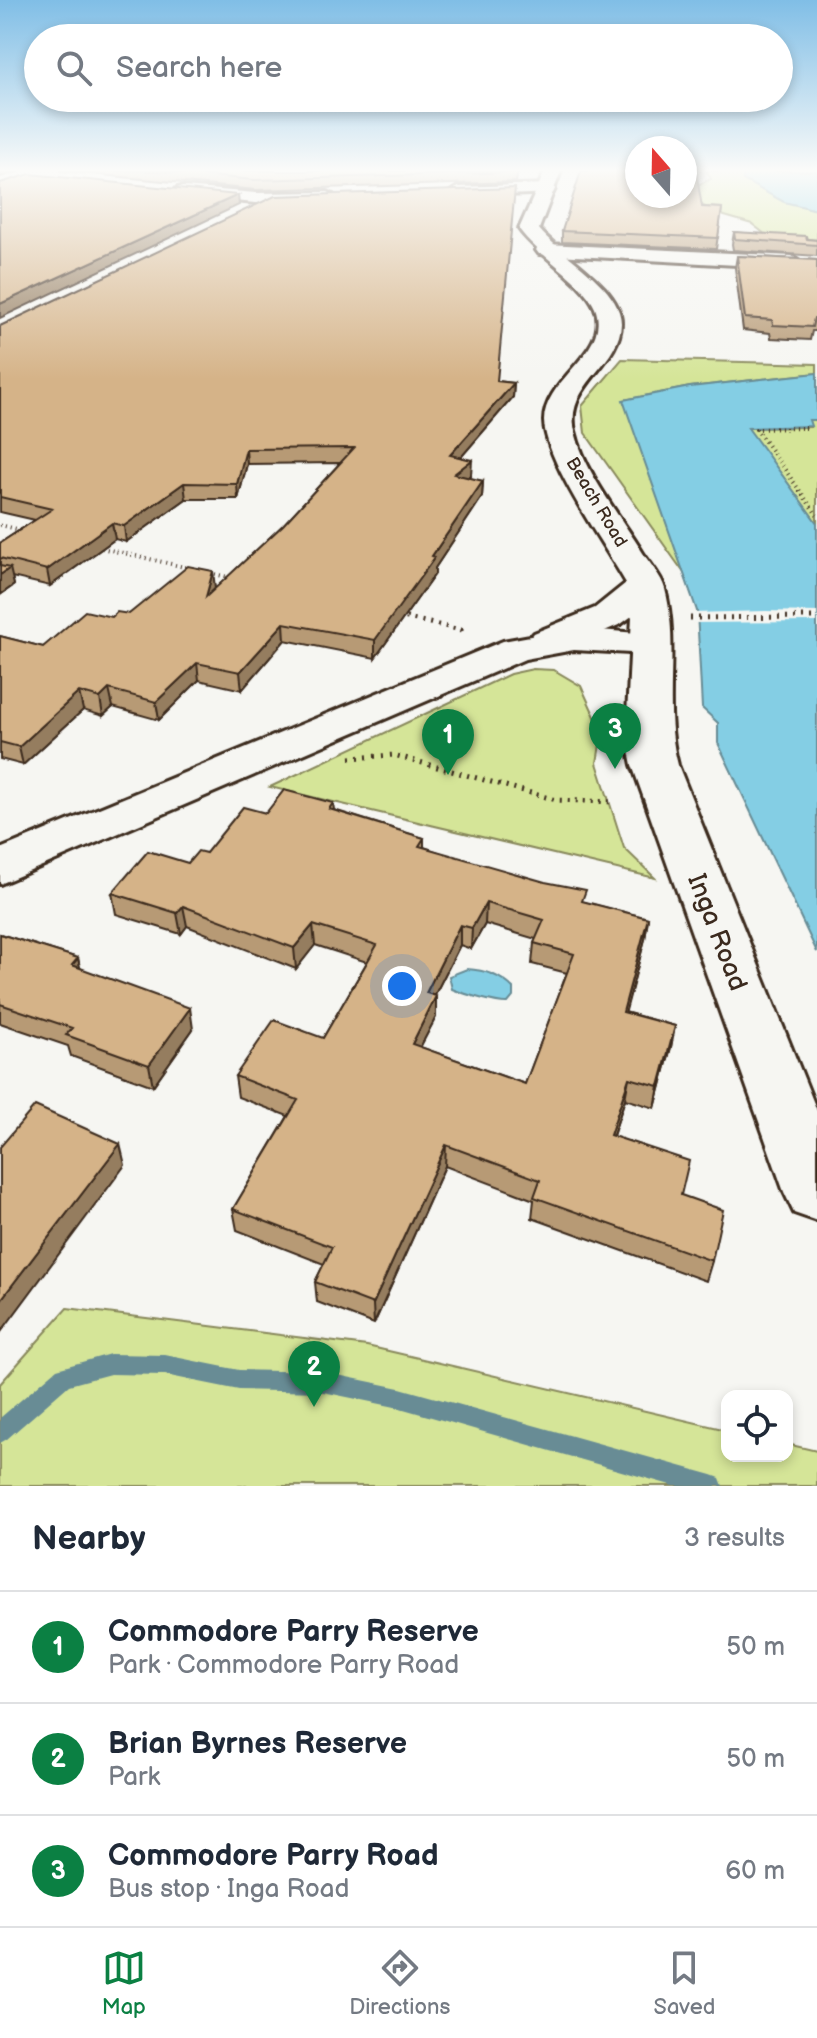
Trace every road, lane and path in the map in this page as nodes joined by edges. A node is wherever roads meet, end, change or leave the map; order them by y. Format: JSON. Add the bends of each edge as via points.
{"nodes":[{"id":1,"x":538,"y":240,"type":"edge"},
{"id":2,"x":546,"y":250,"type":"junction"},
{"id":3,"x":815,"y":263,"type":"edge"},
{"id":4,"x":806,"y":428,"type":"dead end"},
{"id":5,"x":817,"y":515,"type":"edge"},
{"id":6,"x":0,"y":525,"type":"edge"},
{"id":7,"x":31,"y":532,"type":"edge"},
{"id":8,"x":92,"y":546,"type":"edge"},
{"id":9,"x":246,"y":581,"type":"edge"},
{"id":10,"x":646,"y":586,"type":"junction"},
{"id":11,"x":384,"y":613,"type":"edge"},
{"id":12,"x":817,"y":617,"type":"edge"},
{"id":13,"x":692,"y":618,"type":"dead end"},
{"id":14,"x":548,"y":641,"type":"junction"},
{"id":15,"x":649,"y":655,"type":"junction"},
{"id":16,"x":484,"y":662,"type":"junction"},
{"id":17,"x":291,"y":742,"type":"junction"},
{"id":18,"x":615,"y":802,"type":"dead end"},
{"id":19,"x":9,"y":861,"type":"edge"},
{"id":20,"x":817,"y":1192,"type":"edge"}],
"edges":[{"from":1,"to":2,"type":"main road","name":"Beach Road"},
{"from":2,"to":3,"type":"street"},
{"from":2,"to":10,"type":"main road","name":"Beach Road","via":[[607,309],[611,324],[602,345],[560,405],[558,422],[571,461]]},
{"from":4,"to":5,"type":"path","via":[[756,429]]},
{"from":6,"to":7,"type":"path"},
{"from":8,"to":9,"type":"path"},
{"from":10,"to":14,"type":"main road","via":[[608,616]]},
{"from":10,"to":15,"type":"main road","name":"Beach Road"},
{"from":11,"to":16,"type":"path","via":[[461,630]]},
{"from":12,"to":13,"type":"path"},
{"from":14,"to":15,"type":"street","via":[[601,639]]},
{"from":14,"to":16,"type":"street"},
{"from":15,"to":16,"type":"street","via":[[527,652]]},
{"from":15,"to":20,"type":"main road","name":"Inga Road","via":[[648,736],[655,765]]},
{"from":16,"to":17,"type":"street"},
{"from":17,"to":18,"type":"path","via":[[335,757],[394,755],[422,761],[556,800]]},
{"from":17,"to":19,"type":"street"}]}
